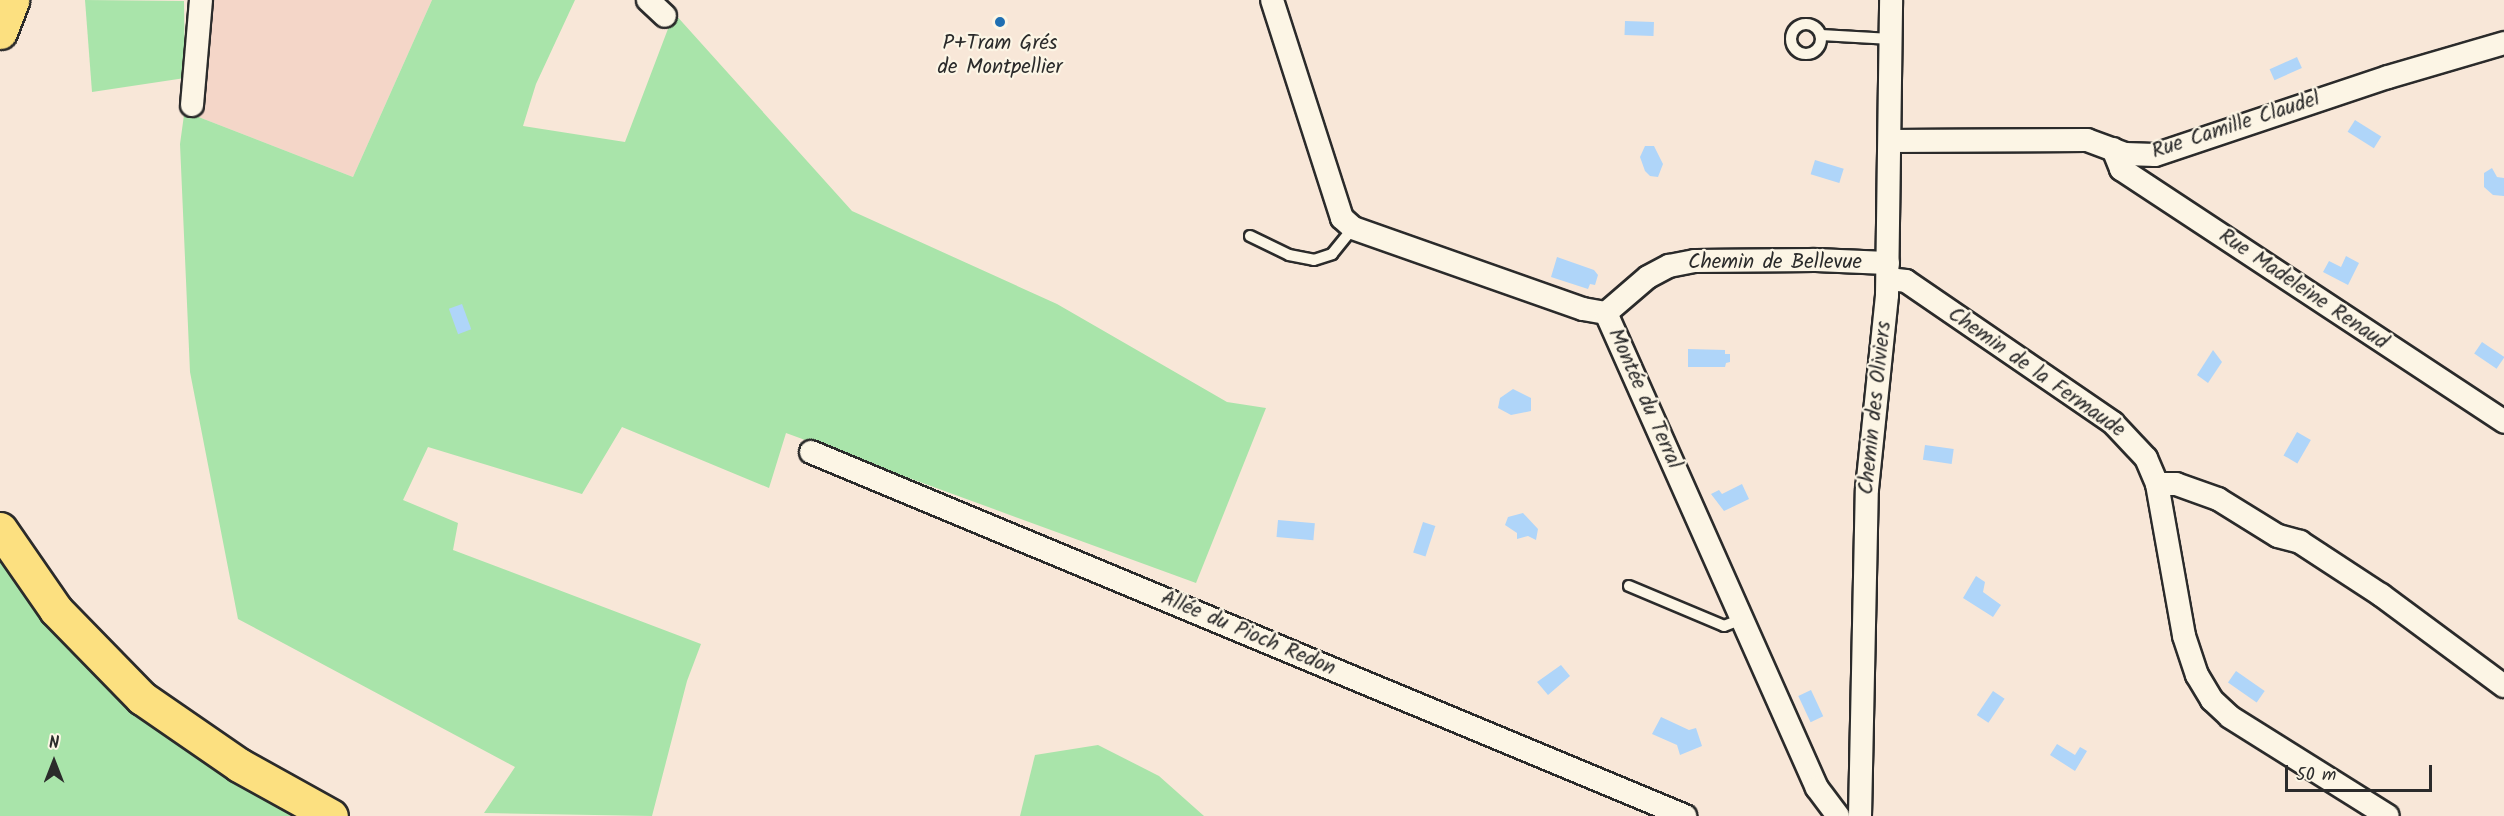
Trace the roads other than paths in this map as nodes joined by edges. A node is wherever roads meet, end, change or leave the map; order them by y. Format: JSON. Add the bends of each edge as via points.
{"nodes":[{"id":1,"x":201,"y":0,"type":"edge"},
{"id":2,"x":648,"y":0,"type":"edge"},
{"id":3,"x":1272,"y":0,"type":"edge"},
{"id":4,"x":1891,"y":0,"type":"edge"},
{"id":5,"x":665,"y":16,"type":"dead end"},
{"id":6,"x":1821,"y":35,"type":"dead end"},
{"id":7,"x":1891,"y":39,"type":"junction"},
{"id":8,"x":2504,"y":43,"type":"edge"},
{"id":9,"x":192,"y":105,"type":"dead end"},
{"id":10,"x":1890,"y":141,"type":"junction"},
{"id":11,"x":2114,"y":149,"type":"junction"},
{"id":12,"x":1353,"y":228,"type":"junction"},
{"id":13,"x":1250,"y":236,"type":"dead end"},
{"id":14,"x":1888,"y":271,"type":"junction"},
{"id":15,"x":1606,"y":313,"type":"junction"},
{"id":16,"x":2504,"y":422,"type":"edge"},
{"id":17,"x":811,"y":453,"type":"dead end"},
{"id":18,"x":2157,"y":484,"type":"junction"},
{"id":19,"x":0,"y":529,"type":"edge"},
{"id":20,"x":1629,"y":586,"type":"dead end"},
{"id":21,"x":1742,"y":619,"type":"junction"},
{"id":22,"x":2504,"y":686,"type":"edge"},
{"id":23,"x":331,"y":816,"type":"edge"},
{"id":24,"x":1685,"y":816,"type":"edge"},
{"id":25,"x":1838,"y":816,"type":"edge"},
{"id":26,"x":1860,"y":816,"type":"edge"},
{"id":27,"x":2388,"y":816,"type":"edge"}],
"edges":[{"from":1,"to":9,"type":"street"},
{"from":2,"to":5,"type":"street"},
{"from":3,"to":12,"type":"street","via":[[1342,218]]},
{"from":4,"to":7,"type":"street","name":"Chemin des Oliviers"},
{"from":6,"to":7,"type":"lane"},
{"from":7,"to":10,"type":"street","name":"Chemin des Oliviers"},
{"from":8,"to":11,"type":"street","name":"Rue Camille Claudel","via":[[2388,77],[2155,155],[2139,156]]},
{"from":10,"to":11,"type":"street","name":"Rue Camille Claudel","via":[[2087,140]]},
{"from":10,"to":14,"type":"street","name":"Chemin des Oliviers"},
{"from":11,"to":16,"type":"street","name":"Rue Madeleine Renaud","via":[[2121,169]]},
{"from":12,"to":13,"type":"lane","via":[[1332,254],[1314,260],[1289,255]]},
{"from":12,"to":15,"type":"street","name":"Montée du Terral","via":[[1583,309]]},
{"from":14,"to":15,"type":"street","name":"Chemin de Bellevue","via":[[1815,260],[1678,264],[1648,277]]},
{"from":14,"to":18,"type":"street","name":"Chemin de la Fermaude","via":[[2114,423],[2145,458]]},
{"from":14,"to":26,"type":"street","name":"Chemin des Oliviers","via":[[1867,489]]},
{"from":15,"to":21,"type":"street","name":"Montée du Terral"},
{"from":17,"to":24,"type":"street","name":"Allée du Pioch Redon"},
{"from":18,"to":22,"type":"street","via":[[2176,484],[2218,499],[2278,536],[2300,542],[2381,595]]},
{"from":18,"to":27,"type":"street","name":"Chemin de la Fermaude","via":[[2184,636],[2197,675],[2212,700],[2230,717]]},
{"from":19,"to":23,"type":"main road","via":[[56,610],[142,698],[239,765]]},
{"from":20,"to":21,"type":"lane","via":[[1724,626]]},
{"from":21,"to":25,"type":"street","name":"Montée du Terral","via":[[1817,788]]}]}
